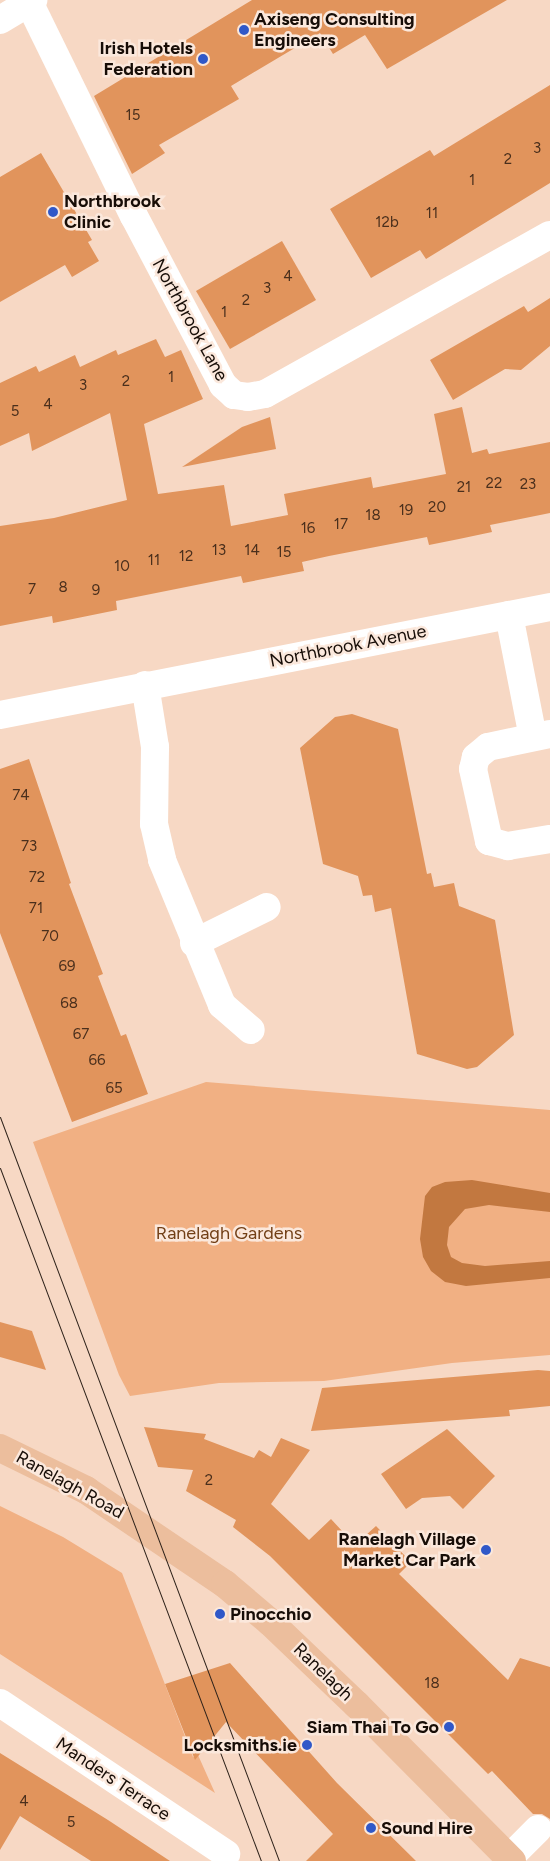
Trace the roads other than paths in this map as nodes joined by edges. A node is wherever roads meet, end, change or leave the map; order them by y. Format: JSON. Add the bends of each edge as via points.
{"nodes":[{"id":1,"x":17,"y":7,"type":"edge"},
{"id":2,"x":550,"y":235,"type":"edge"},
{"id":3,"x":550,"y":606,"type":"edge"},
{"id":4,"x":510,"y":615,"type":"junction"},
{"id":5,"x":145,"y":685,"type":"junction"},
{"id":6,"x":0,"y":714,"type":"edge"},
{"id":7,"x":542,"y":736,"type":"edge"},
{"id":8,"x":550,"y":839,"type":"edge"},
{"id":9,"x":267,"y":907,"type":"dead end"},
{"id":10,"x":194,"y":943,"type":"junction"},
{"id":11,"x":251,"y":1030,"type":"dead end"},
{"id":12,"x":0,"y":1448,"type":"edge"},
{"id":13,"x":139,"y":1524,"type":"joint"},
{"id":14,"x":0,"y":1703,"type":"edge"},
{"id":15,"x":538,"y":1829,"type":"dead end"},
{"id":16,"x":226,"y":1854,"type":"dead end"},
{"id":17,"x":510,"y":1859,"type":"edge"}],
"edges":[{"from":1,"to":2,"type":"street","name":"Northbrook Lane","via":[[224,384],[234,395],[248,398],[265,394]]},
{"from":3,"to":4,"type":"street","name":"Northbrook Avenue"},
{"from":4,"to":5,"type":"street","name":"Northbrook Avenue"},
{"from":4,"to":7,"type":"street"},
{"from":5,"to":6,"type":"street","name":"Northbrook Avenue"},
{"from":5,"to":10,"type":"street","via":[[155,747],[157,842]]},
{"from":7,"to":8,"type":"street","via":[[480,751],[472,770],[489,840],[508,846]]},
{"from":9,"to":10,"type":"street"},
{"from":10,"to":11,"type":"street","via":[[222,1005]]},
{"from":12,"to":13,"type":"main road","name":"Ranelagh Road","via":[[86,1490]]},
{"from":13,"to":17,"type":"main road","name":"Ranelagh","via":[[225,1584],[270,1622]]},
{"from":14,"to":16,"type":"street","name":"Manders Terrace"},
{"from":15,"to":17,"type":"street"}]}
